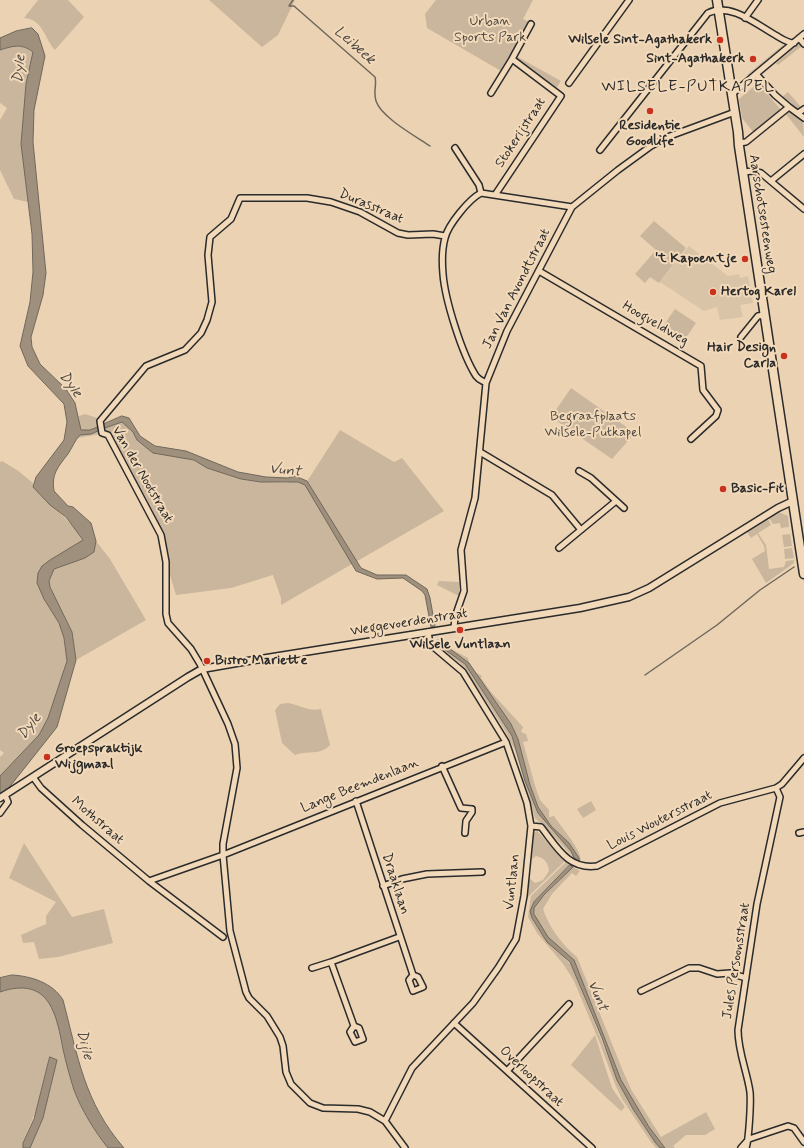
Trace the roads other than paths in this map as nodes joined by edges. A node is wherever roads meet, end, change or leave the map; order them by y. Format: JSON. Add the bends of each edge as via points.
{"nodes":[{"id":1,"x":629,"y":0,"type":"edge"},
{"id":2,"x":717,"y":0,"type":"edge"},
{"id":3,"x":758,"y":0,"type":"edge"},
{"id":4,"x":718,"y":10,"type":"junction"},
{"id":5,"x":745,"y":18,"type":"junction"},
{"id":6,"x":531,"y":24,"type":"dead end"},
{"id":7,"x":804,"y":34,"type":"edge"},
{"id":8,"x":799,"y":38,"type":"junction"},
{"id":9,"x":794,"y":42,"type":"junction"},
{"id":10,"x":804,"y":44,"type":"edge"},
{"id":11,"x":512,"y":59,"type":"junction"},
{"id":12,"x":756,"y":74,"type":"junction"},
{"id":13,"x":569,"y":83,"type":"dead end"},
{"id":14,"x":490,"y":93,"type":"dead end"},
{"id":15,"x":732,"y":94,"type":"junction"},
{"id":16,"x":789,"y":107,"type":"junction"},
{"id":17,"x":804,"y":109,"type":"edge"},
{"id":18,"x":735,"y":112,"type":"junction"},
{"id":19,"x":798,"y":113,"type":"junction"},
{"id":20,"x":804,"y":118,"type":"edge"},
{"id":21,"x":738,"y":143,"type":"junction"},
{"id":22,"x":455,"y":148,"type":"dead end"},
{"id":23,"x":600,"y":150,"type":"dead end"},
{"id":24,"x":804,"y":154,"type":"edge"},
{"id":25,"x":743,"y":172,"type":"junction"},
{"id":26,"x":771,"y":181,"type":"junction"},
{"id":27,"x":481,"y":193,"type":"junction"},
{"id":28,"x":495,"y":195,"type":"junction"},
{"id":29,"x":240,"y":198,"type":"joint"},
{"id":30,"x":572,"y":207,"type":"junction"},
{"id":31,"x":804,"y":209,"type":"edge"},
{"id":32,"x":445,"y":236,"type":"junction"},
{"id":33,"x":539,"y":271,"type":"junction"},
{"id":34,"x":764,"y":315,"type":"junction"},
{"id":35,"x":741,"y":337,"type":"dead end"},
{"id":36,"x":486,"y":383,"type":"junction"},
{"id":37,"x":691,"y":439,"type":"dead end"},
{"id":38,"x":480,"y":452,"type":"junction"},
{"id":39,"x":579,"y":471,"type":"dead end"},
{"id":40,"x":616,"y":501,"type":"junction"},
{"id":41,"x":793,"y":501,"type":"junction"},
{"id":42,"x":624,"y":508,"type":"dead end"},
{"id":43,"x":581,"y":530,"type":"junction"},
{"id":44,"x":560,"y":548,"type":"dead end"},
{"id":45,"x":804,"y":574,"type":"edge"},
{"id":46,"x":454,"y":628,"type":"junction"},
{"id":47,"x":429,"y":631,"type":"junction"},
{"id":48,"x":202,"y":669,"type":"junction"},
{"id":49,"x":506,"y":742,"type":"junction"},
{"id":50,"x":804,"y":758,"type":"edge"},
{"id":51,"x":442,"y":766,"type":"junction"},
{"id":52,"x":33,"y":777,"type":"junction"},
{"id":53,"x":776,"y":788,"type":"junction"},
{"id":54,"x":5,"y":795,"type":"edge"},
{"id":55,"x":356,"y":801,"type":"junction"},
{"id":56,"x":461,"y":808,"type":"junction"},
{"id":57,"x":0,"y":813,"type":"edge"},
{"id":58,"x":466,"y":821,"type":"junction"},
{"id":59,"x":531,"y":826,"type":"junction"},
{"id":60,"x":465,"y":833,"type":"dead end"},
{"id":61,"x":223,"y":855,"type":"junction"},
{"id":62,"x":482,"y":872,"type":"dead end"},
{"id":63,"x":150,"y":881,"type":"junction"},
{"id":64,"x":383,"y":886,"type":"junction"},
{"id":65,"x":223,"y":937,"type":"dead end"},
{"id":66,"x":399,"y":937,"type":"junction"},
{"id":67,"x":331,"y":962,"type":"junction"},
{"id":68,"x":312,"y":968,"type":"dead end"},
{"id":69,"x":413,"y":975,"type":"dead end"},
{"id":70,"x":746,"y":978,"type":"junction"},
{"id":71,"x":641,"y":991,"type":"dead end"},
{"id":72,"x":568,"y":1004,"type":"dead end"},
{"id":73,"x":454,"y":1023,"type":"junction"},
{"id":74,"x":354,"y":1026,"type":"dead end"},
{"id":75,"x":507,"y":1071,"type":"junction"},
{"id":76,"x":384,"y":1121,"type":"junction"},
{"id":77,"x":749,"y":1139,"type":"junction"},
{"id":78,"x":804,"y":1142,"type":"edge"},
{"id":79,"x":405,"y":1148,"type":"edge"},
{"id":80,"x":592,"y":1148,"type":"edge"},
{"id":81,"x":741,"y":1148,"type":"edge"},
{"id":82,"x":746,"y":1148,"type":"edge"}],
"edges":[{"from":1,"to":13,"type":"street"},
{"from":2,"to":4,"type":"main road","name":"Aarschotsesteenweg"},
{"from":3,"to":5,"type":"street"},
{"from":4,"to":5,"type":"street","via":[[730,10]]},
{"from":4,"to":15,"type":"main road","name":"Aarschotsesteenweg"},
{"from":4,"to":23,"type":"street","via":[[708,13],[703,18]]},
{"from":5,"to":9,"type":"street","via":[[783,39]]},
{"from":6,"to":11,"type":"street"},
{"from":7,"to":8,"type":"street"},
{"from":8,"to":9,"type":"street"},
{"from":8,"to":10,"type":"street"},
{"from":9,"to":12,"type":"street"},
{"from":11,"to":14,"type":"street"},
{"from":11,"to":28,"type":"street","name":"Stokerijstraat","via":[[560,96]]},
{"from":12,"to":15,"type":"street"},
{"from":12,"to":16,"type":"street"},
{"from":15,"to":18,"type":"main road","name":"Aarschotsesteenweg"},
{"from":16,"to":19,"type":"street"},
{"from":16,"to":21,"type":"street","via":[[746,142]]},
{"from":17,"to":19,"type":"street"},
{"from":18,"to":21,"type":"main road","name":"Aarschotsesteenweg"},
{"from":18,"to":30,"type":"street","via":[[670,136],[651,146]]},
{"from":19,"to":20,"type":"street"},
{"from":21,"to":25,"type":"main road","name":"Aarschotsesteenweg"},
{"from":22,"to":27,"type":"street","via":[[479,185]]},
{"from":24,"to":26,"type":"street"},
{"from":25,"to":26,"type":"street","via":[[758,172]]},
{"from":25,"to":34,"type":"main road","name":"Aarschotsesteenweg"},
{"from":26,"to":31,"type":"street"},
{"from":27,"to":28,"type":"street"},
{"from":27,"to":32,"type":"street","via":[[475,196],[457,217]]},
{"from":28,"to":30,"type":"street"},
{"from":29,"to":32,"type":"street","name":"Durasstraat","via":[[307,198],[331,202],[360,212],[398,233]]},
{"from":29,"to":48,"type":"street","name":"Van der Nootstraat","via":[[231,219],[210,237],[208,255],[212,302],[200,333],[185,350],[146,366],[100,422],[102,432],[108,435],[162,535],[166,562],[168,623],[194,654]]},
{"from":30,"to":33,"type":"street","name":"Jan Van Avondtstraat"},
{"from":32,"to":36,"type":"street","via":[[443,255],[446,295],[458,335],[476,376]]},
{"from":33,"to":36,"type":"street","name":"Jan Van Avondtstraat","via":[[507,331]]},
{"from":33,"to":37,"type":"street","name":"Hoogveldweg","via":[[701,366],[703,390],[718,410],[716,416]]},
{"from":34,"to":35,"type":"street","via":[[758,316]]},
{"from":34,"to":41,"type":"main road","name":"Aarschotsesteenweg"},
{"from":36,"to":38,"type":"street","name":"Jan Van Avondtstraat"},
{"from":38,"to":43,"type":"street","via":[[552,495]]},
{"from":38,"to":46,"type":"street","name":"Jan Van Avondtstraat","via":[[475,498],[461,550],[464,592]]},
{"from":39,"to":40,"type":"street","via":[[591,478]]},
{"from":40,"to":42,"type":"street"},
{"from":40,"to":43,"type":"street"},
{"from":41,"to":45,"type":"main road","name":"Aarschotsesteenweg"},
{"from":41,"to":46,"type":"street","name":"Weggevoerdenstraat","via":[[629,597],[580,608]]},
{"from":43,"to":44,"type":"street"},
{"from":46,"to":47,"type":"street","name":"Weggevoerdenstraat"},
{"from":47,"to":48,"type":"street","name":"Weggevoerdenstraat"},
{"from":47,"to":49,"type":"street","name":"Vuntlaan","via":[[430,644],[463,672]]},
{"from":48,"to":52,"type":"street","name":"Weggevoerdenstraat"},
{"from":48,"to":61,"type":"street","name":"Van der Nootstraat","via":[[235,744],[235,786]]},
{"from":49,"to":51,"type":"street","name":"Lange Beemdenlaan"},
{"from":49,"to":59,"type":"street","name":"Vuntlaan","via":[[527,804]]},
{"from":50,"to":53,"type":"street","name":"Louis Woutersstraat"},
{"from":51,"to":55,"type":"street","name":"Lange Beemdenlaan"},
{"from":51,"to":56,"type":"street"},
{"from":52,"to":54,"type":"street","name":"Weggevoerdenstraat"},
{"from":52,"to":63,"type":"street","name":"Mothstraat","via":[[41,788],[82,825]]},
{"from":53,"to":59,"type":"street","name":"Louis Woutersstraat","via":[[720,803],[598,866],[587,868],[569,860],[541,827]]},
{"from":53,"to":70,"type":"street","name":"Jules Persoonsstraat","via":[[780,797],[757,904]]},
{"from":54,"to":57,"type":"street","via":[[8,802]]},
{"from":55,"to":61,"type":"street","name":"Lange Beemdenlaan"},
{"from":55,"to":64,"type":"street","name":"Draaklaan"},
{"from":56,"to":58,"type":"street"},
{"from":56,"to":58,"type":"street","via":[[472,809]]},
{"from":58,"to":60,"type":"street"},
{"from":59,"to":73,"type":"street","name":"Vuntlaan","via":[[524,896],[516,939],[473,1003]]},
{"from":61,"to":63,"type":"street"},
{"from":61,"to":76,"type":"street","name":"Van der Nootstraat","via":[[230,931],[246,992],[267,1016],[280,1037],[286,1072],[291,1084],[310,1104],[323,1108],[358,1109],[370,1112]]},
{"from":62,"to":64,"type":"street","via":[[427,874]]},
{"from":63,"to":65,"type":"street","name":"Mothstraat"},
{"from":64,"to":66,"type":"street","name":"Draaklaan"},
{"from":66,"to":67,"type":"street"},
{"from":66,"to":69,"type":"street","name":"Draaklaan"},
{"from":67,"to":68,"type":"street"},
{"from":67,"to":74,"type":"street"},
{"from":70,"to":71,"type":"street","via":[[730,973],[718,974],[699,968],[689,968]]},
{"from":70,"to":77,"type":"street","name":"Jules Persoonsstraat","via":[[738,1040],[750,1092]]},
{"from":72,"to":75,"type":"street"},
{"from":73,"to":75,"type":"street","name":"Overloopstraat"},
{"from":73,"to":76,"type":"street","name":"Vuntlaan","via":[[412,1068]]},
{"from":75,"to":80,"type":"street","name":"Overloopstraat"},
{"from":76,"to":79,"type":"street","name":"Van der Nootstraat"},
{"from":77,"to":78,"type":"street","via":[[788,1126],[794,1128]]},
{"from":77,"to":81,"type":"street"},
{"from":77,"to":82,"type":"street","name":"Jules Persoonsstraat"}]}
